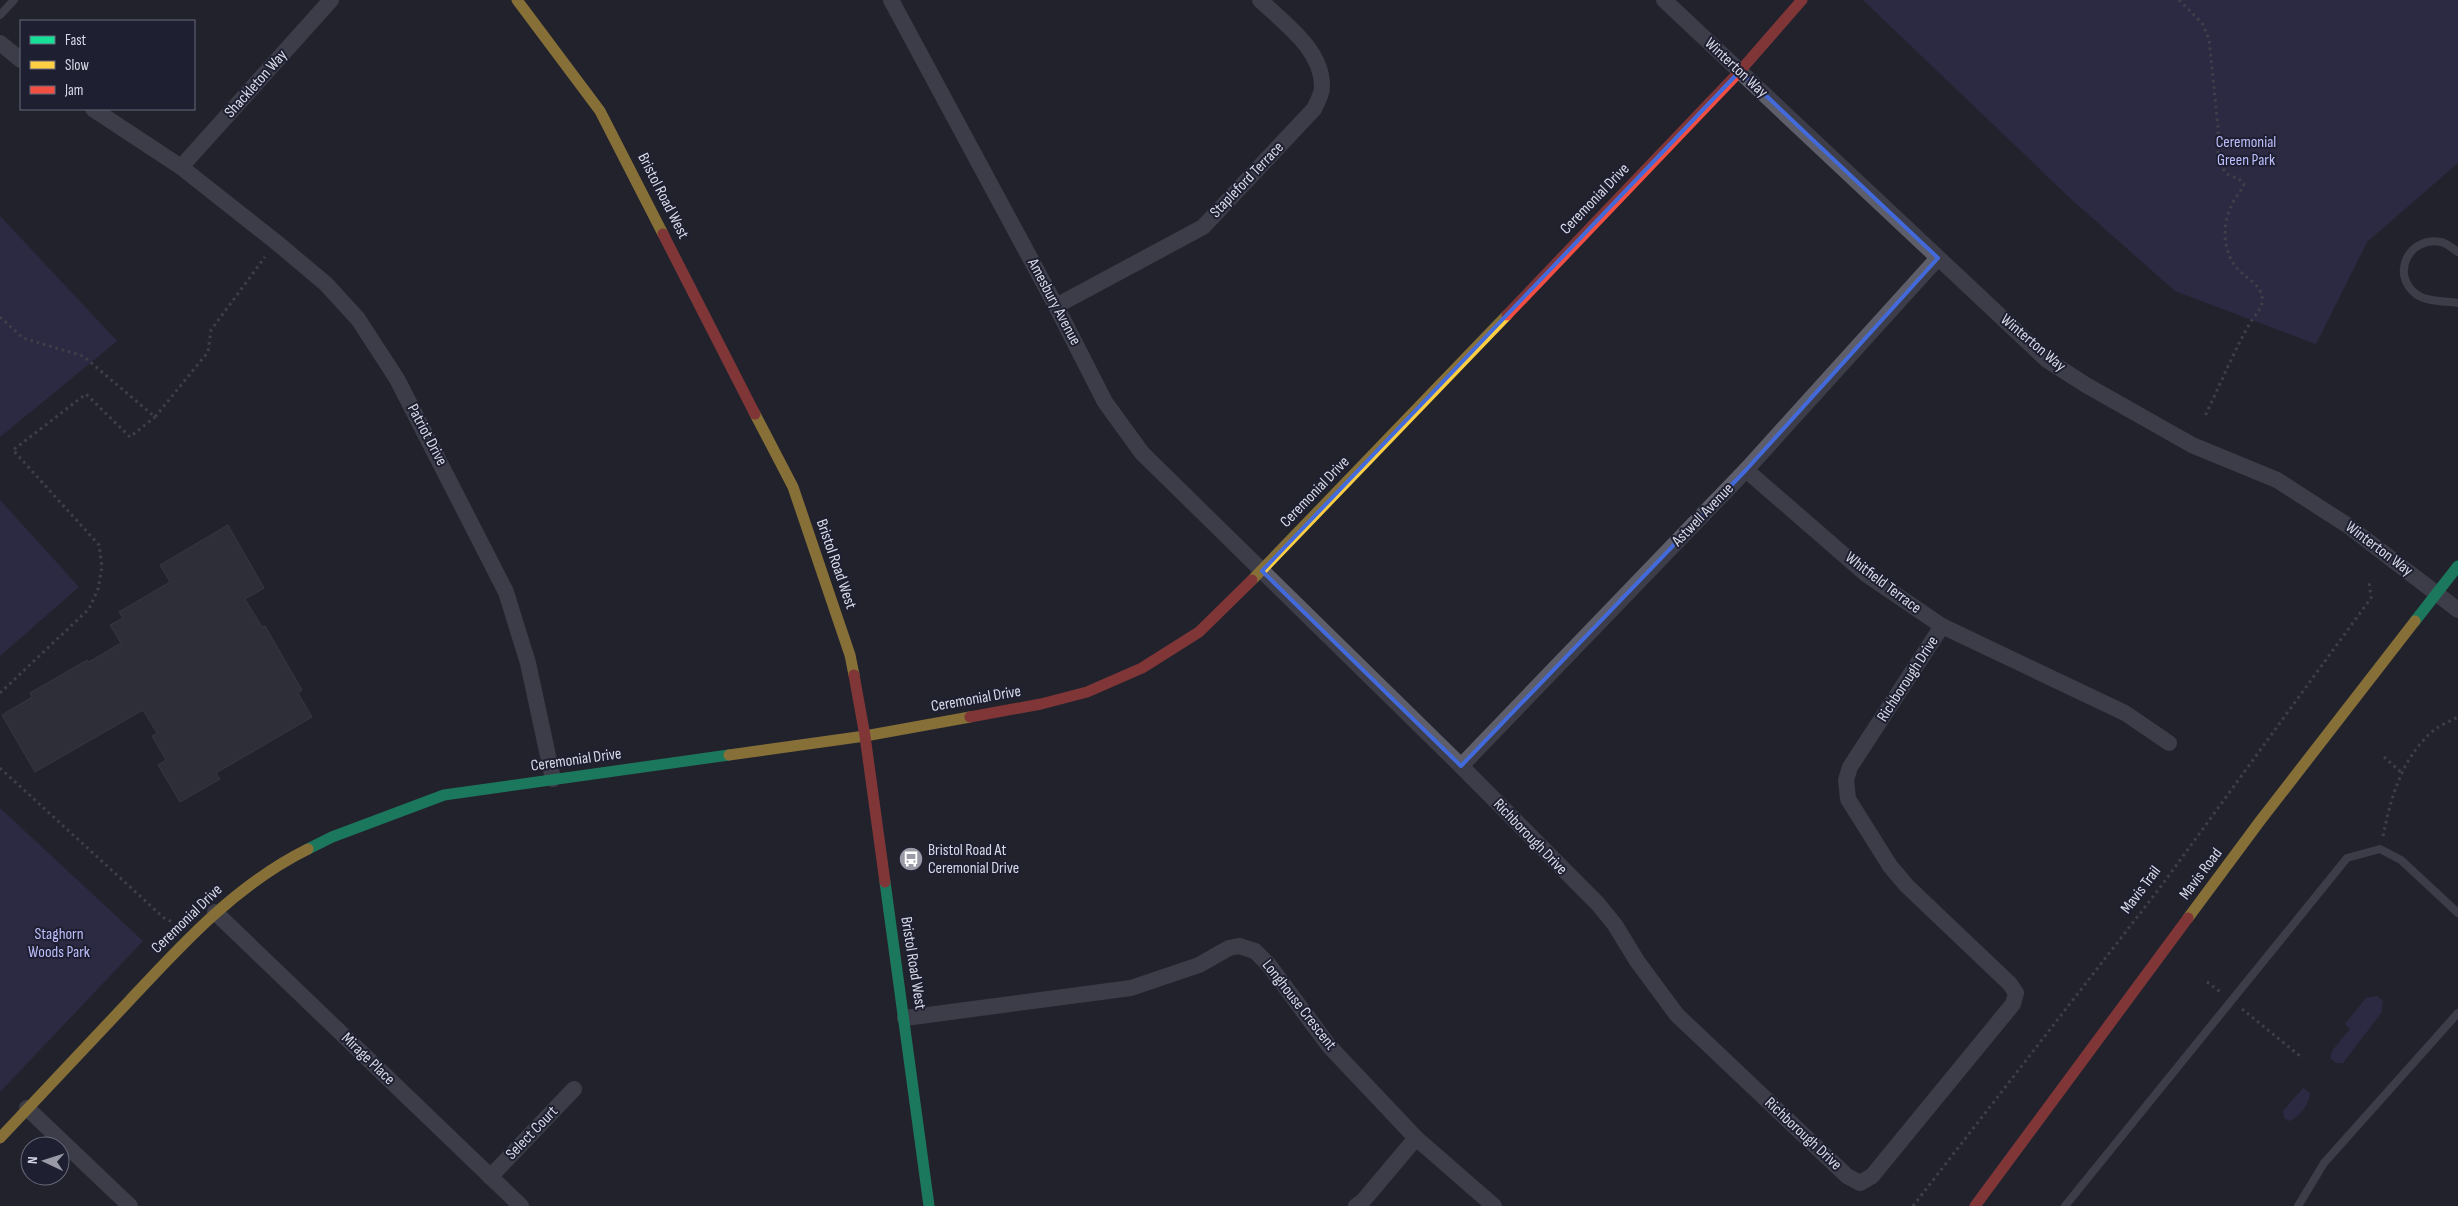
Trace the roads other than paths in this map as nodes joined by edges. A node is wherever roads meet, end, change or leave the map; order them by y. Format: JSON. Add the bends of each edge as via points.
{"nodes":[{"id":1,"x":14,"y":0,"type":"edge"},
{"id":2,"x":331,"y":0,"type":"edge"},
{"id":3,"x":517,"y":0,"type":"edge"},
{"id":4,"x":891,"y":0,"type":"edge"},
{"id":5,"x":1260,"y":0,"type":"edge"},
{"id":6,"x":1664,"y":0,"type":"edge"},
{"id":7,"x":1802,"y":0,"type":"edge"},
{"id":8,"x":0,"y":15,"type":"edge"},
{"id":9,"x":0,"y":43,"type":"edge"},
{"id":10,"x":20,"y":59,"type":"edge"},
{"id":11,"x":1740,"y":71,"type":"junction"},
{"id":12,"x":94,"y":110,"type":"edge"},
{"id":13,"x":181,"y":168,"type":"junction"},
{"id":14,"x":2458,"y":252,"type":"edge"},
{"id":15,"x":1938,"y":258,"type":"junction"},
{"id":16,"x":2458,"y":302,"type":"edge"},
{"id":17,"x":1056,"y":306,"type":"junction"},
{"id":18,"x":1746,"y":470,"type":"junction"},
{"id":19,"x":2458,"y":566,"type":"edge"},
{"id":20,"x":1262,"y":571,"type":"junction"},
{"id":21,"x":2437,"y":593,"type":"junction"},
{"id":22,"x":2458,"y":610,"type":"edge"},
{"id":23,"x":1942,"y":626,"type":"junction"},
{"id":24,"x":865,"y":736,"type":"junction"},
{"id":25,"x":2169,"y":743,"type":"dead end"},
{"id":26,"x":1461,"y":766,"type":"junction"},
{"id":27,"x":553,"y":780,"type":"junction"},
{"id":28,"x":215,"y":912,"type":"junction"},
{"id":29,"x":2458,"y":913,"type":"edge"},
{"id":30,"x":2458,"y":1013,"type":"edge"},
{"id":31,"x":905,"y":1018,"type":"junction"},
{"id":32,"x":574,"y":1089,"type":"dead end"},
{"id":33,"x":27,"y":1108,"type":"junction"},
{"id":34,"x":0,"y":1138,"type":"edge"},
{"id":35,"x":1416,"y":1138,"type":"junction"},
{"id":36,"x":490,"y":1176,"type":"junction"},
{"id":37,"x":130,"y":1206,"type":"edge"},
{"id":38,"x":522,"y":1206,"type":"edge"},
{"id":39,"x":930,"y":1206,"type":"edge"},
{"id":40,"x":1356,"y":1206,"type":"edge"},
{"id":41,"x":1494,"y":1206,"type":"edge"},
{"id":42,"x":1976,"y":1206,"type":"edge"},
{"id":43,"x":2065,"y":1206,"type":"edge"},
{"id":44,"x":2298,"y":1206,"type":"edge"}],
"edges":[{"from":1,"to":8,"type":"lane"},
{"from":2,"to":13,"type":"street","name":"Shackleton Way"},
{"from":3,"to":24,"type":"street","name":"Bristol Road West","via":[[600,111],[793,486],[850,655]]},
{"from":4,"to":17,"type":"street","name":"Amesbury Avenue"},
{"from":5,"to":17,"type":"street","name":"Stapleford Terrace","via":[[1307,46],[1318,66],[1322,88],[1314,110],[1202,227]]},
{"from":6,"to":11,"type":"street","name":"Winterton Way"},
{"from":7,"to":11,"type":"street","name":"Ceremonial Drive"},
{"from":9,"to":10,"type":"street"},
{"from":11,"to":15,"type":"street","name":"Winterton Way"},
{"from":11,"to":20,"type":"street","name":"Ceremonial Drive"},
{"from":12,"to":13,"type":"street","name":"Patriot Drive"},
{"from":13,"to":27,"type":"street","name":"Patriot Drive","via":[[326,284],[358,319],[397,379],[506,592],[525,654]]},
{"from":14,"to":16,"type":"lane","via":[[2443,242],[2420,245],[2412,249],[2403,272],[2417,295]]},
{"from":15,"to":18,"type":"street","name":"Astwell Avenue"},
{"from":15,"to":21,"type":"street","name":"Winterton Way","via":[[2047,360],[2192,445],[2277,480],[2347,525]]},
{"from":17,"to":20,"type":"street","name":"Amesbury Avenue","via":[[1105,402],[1142,453]]},
{"from":18,"to":23,"type":"street","name":"Whitfield Terrace","via":[[1867,575]]},
{"from":18,"to":26,"type":"street","name":"Astwell Avenue"},
{"from":19,"to":21,"type":"street","name":"Mavis Road"},
{"from":20,"to":24,"type":"street","name":"Ceremonial Drive","via":[[1200,632],[1142,668],[1087,692],[1041,704]]},
{"from":20,"to":26,"type":"street","name":"Richborough Drive"},
{"from":21,"to":22,"type":"street","name":"Winterton Way"},
{"from":21,"to":42,"type":"street","name":"Mavis Road","via":[[2260,821]]},
{"from":23,"to":25,"type":"street","name":"Whitfield Terrace","via":[[2125,713]]},
{"from":23,"to":26,"type":"street","name":"Richborough Drive","via":[[1850,768],[1846,780],[1848,799],[1890,866],[1907,886],[2016,993],[2013,1004],[1872,1176],[1860,1183],[1847,1176],[1677,1016],[1598,904]]},
{"from":24,"to":27,"type":"street","name":"Ceremonial Drive"},
{"from":24,"to":31,"type":"street","name":"Bristol Road West"},
{"from":27,"to":28,"type":"street","name":"Ceremonial Drive","via":[[444,795],[378,818],[283,861]]},
{"from":28,"to":33,"type":"street","name":"Ceremonial Drive"},
{"from":28,"to":36,"type":"street","name":"Mirage Place"},
{"from":29,"to":43,"type":"lane","via":[[2401,860],[2380,849],[2347,858]]},
{"from":30,"to":44,"type":"lane","via":[[2324,1163]]},
{"from":31,"to":35,"type":"street","name":"Longhouse Crescent","via":[[1131,988],[1199,965],[1239,946],[1255,951],[1269,965],[1329,1046]]},
{"from":31,"to":39,"type":"street","name":"Bristol Road West"},
{"from":32,"to":36,"type":"street","name":"Select Court"},
{"from":33,"to":34,"type":"street","name":"Ceremonial Drive"},
{"from":33,"to":37,"type":"street"},
{"from":35,"to":40,"type":"street"},
{"from":35,"to":41,"type":"street","name":"Longhouse Crescent"},
{"from":36,"to":38,"type":"street","name":"Mirage Place"}]}
